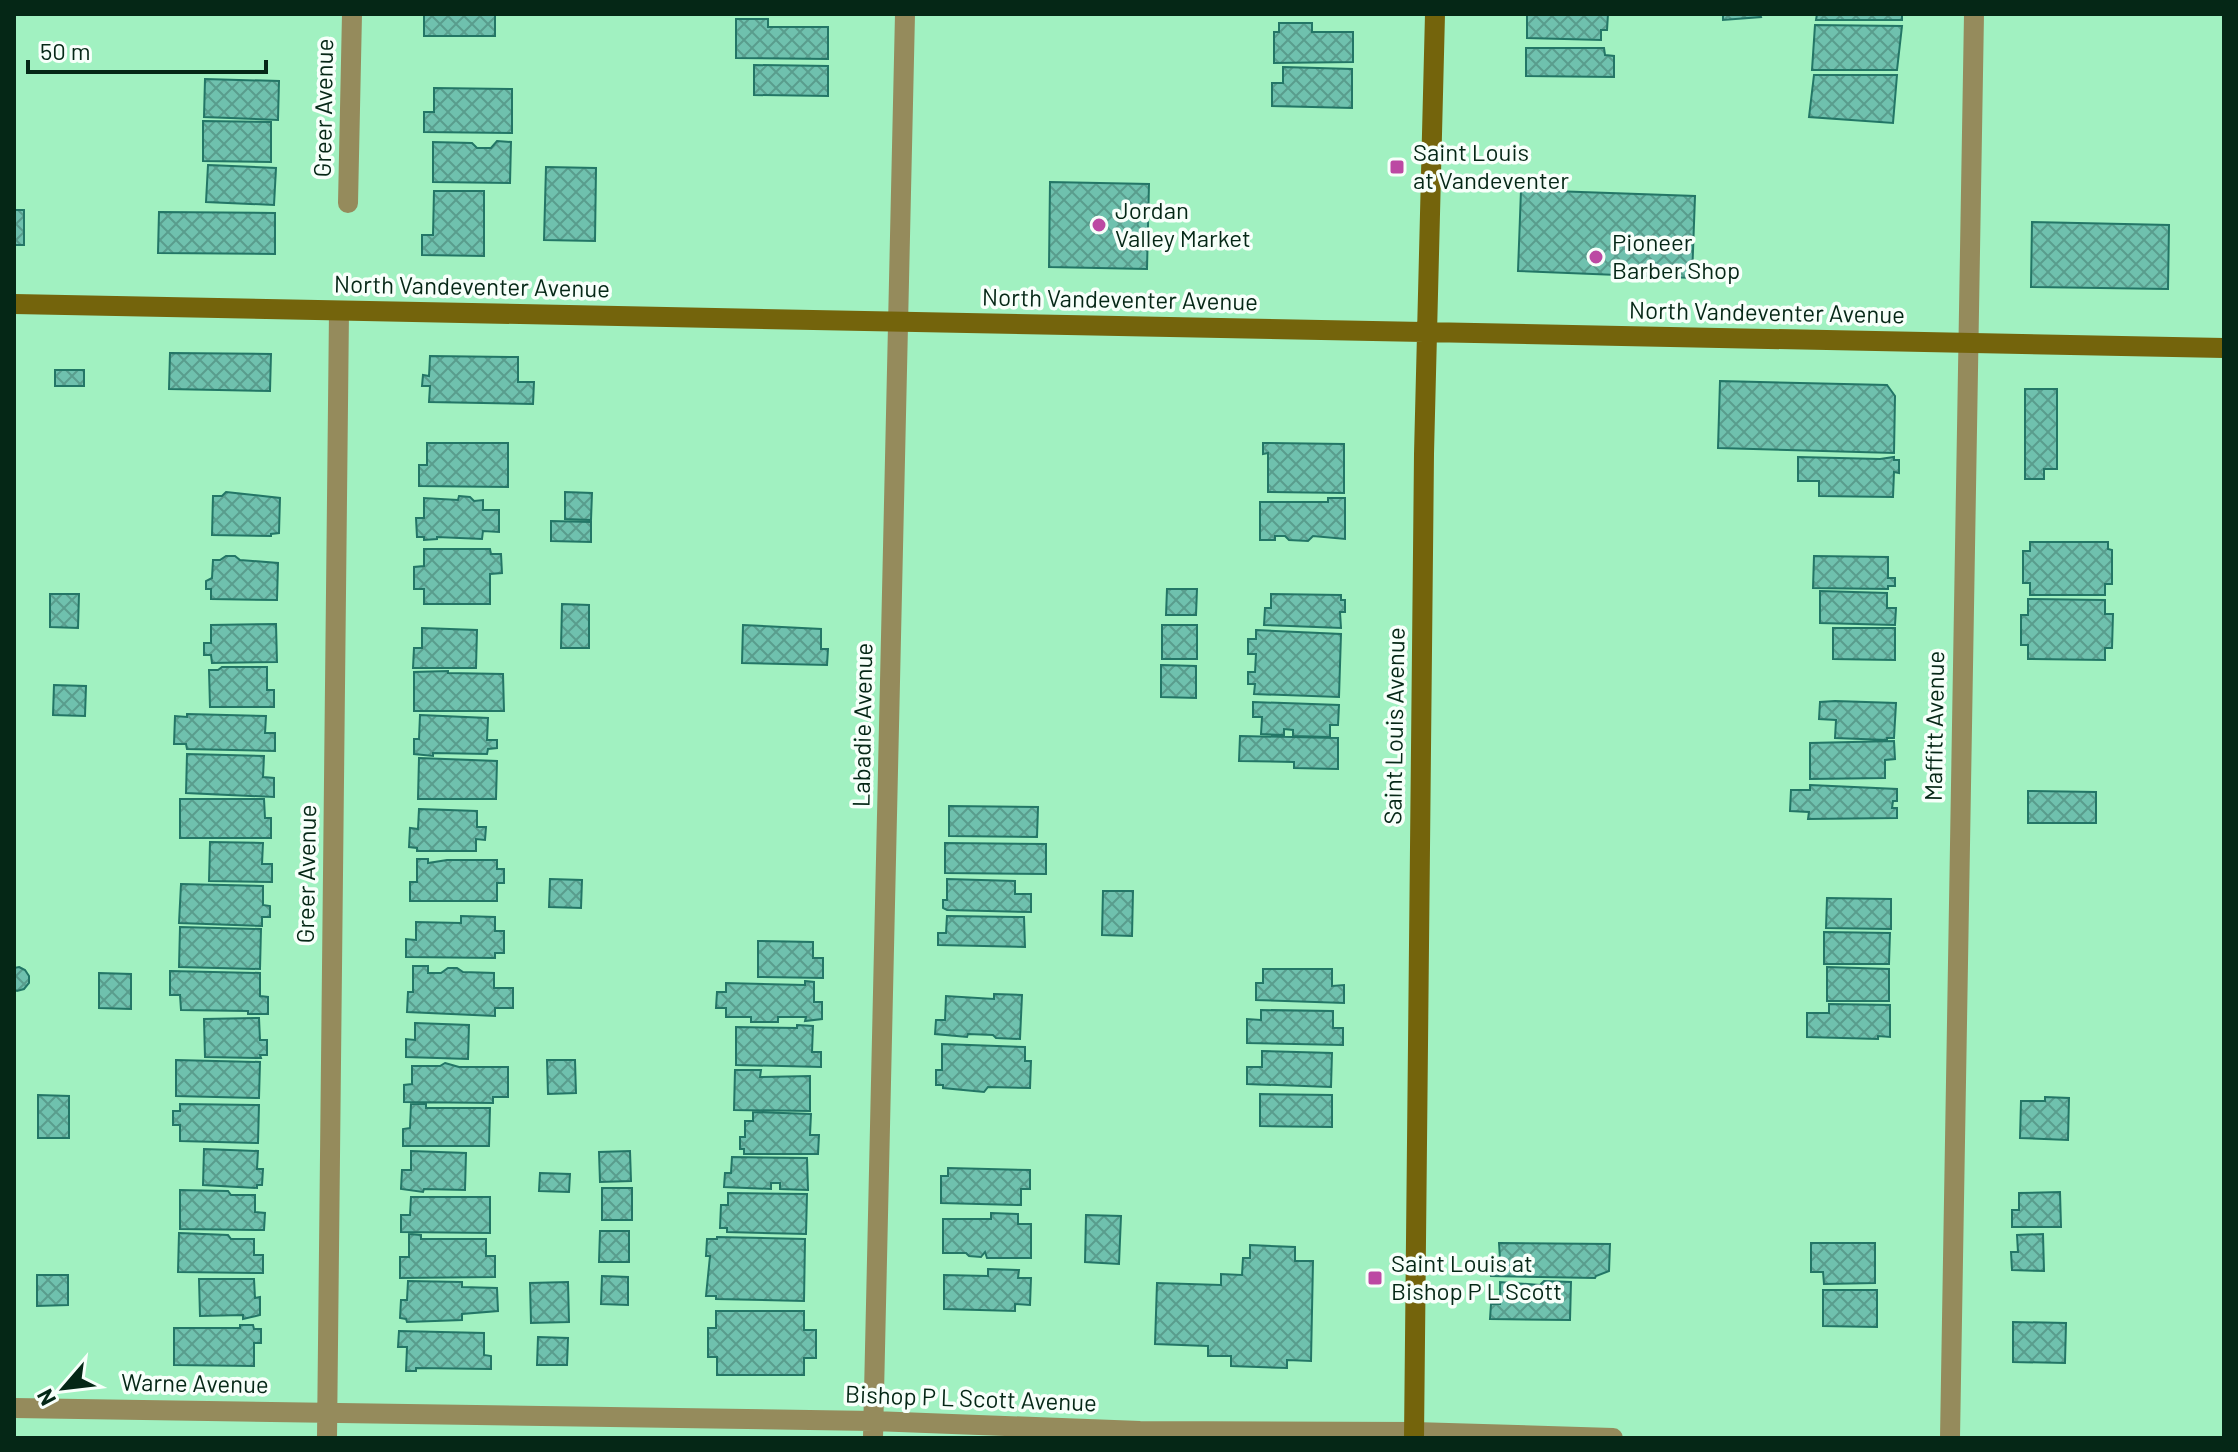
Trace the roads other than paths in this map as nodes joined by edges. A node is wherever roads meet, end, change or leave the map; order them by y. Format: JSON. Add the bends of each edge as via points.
{"nodes":[{"id":1,"x":352,"y":14,"type":"edge"},
{"id":2,"x":905,"y":14,"type":"edge"},
{"id":3,"x":1435,"y":14,"type":"edge"},
{"id":4,"x":1974,"y":14,"type":"edge"},
{"id":5,"x":348,"y":203,"type":"dead end"},
{"id":6,"x":14,"y":304,"type":"edge"},
{"id":7,"x":339,"y":311,"type":"junction"},
{"id":8,"x":899,"y":321,"type":"junction"},
{"id":9,"x":1426,"y":333,"type":"junction"},
{"id":10,"x":1967,"y":343,"type":"junction"},
{"id":11,"x":2224,"y":348,"type":"edge"},
{"id":12,"x":14,"y":1408,"type":"edge"},
{"id":13,"x":327,"y":1412,"type":"junction"},
{"id":14,"x":873,"y":1430,"type":"edge"},
{"id":15,"x":1414,"y":1435,"type":"edge"},
{"id":16,"x":327,"y":1438,"type":"edge"},
{"id":17,"x":1613,"y":1438,"type":"edge"},
{"id":18,"x":1950,"y":1438,"type":"edge"}],
"edges":[{"from":1,"to":5,"type":"street","name":"Greer Avenue"},
{"from":2,"to":8,"type":"street","name":"Labadie Avenue"},
{"from":3,"to":9,"type":"main road","name":"Saint Louis Avenue"},
{"from":4,"to":10,"type":"street","name":"Maffitt Avenue"},
{"from":6,"to":7,"type":"main road","name":"North Vandeventer Avenue"},
{"from":7,"to":8,"type":"main road","name":"North Vandeventer Avenue"},
{"from":7,"to":13,"type":"street","name":"Greer Avenue"},
{"from":8,"to":9,"type":"main road","name":"North Vandeventer Avenue"},
{"from":8,"to":14,"type":"street","name":"Labadie Avenue"},
{"from":9,"to":10,"type":"main road","name":"North Vandeventer Avenue"},
{"from":9,"to":15,"type":"main road","name":"Saint Louis Avenue"},
{"from":10,"to":11,"type":"main road","name":"North Vandeventer Avenue"},
{"from":10,"to":18,"type":"street","name":"Maffitt Avenue"},
{"from":12,"to":13,"type":"street","name":"Warne Avenue"},
{"from":13,"to":14,"type":"street","name":"Bishop P L Scott Avenue"},
{"from":13,"to":16,"type":"street","name":"Greer Avenue"},
{"from":14,"to":15,"type":"street","name":"Bishop P L Scott Avenue"},
{"from":15,"to":17,"type":"street","name":"Bishop P L Scott Avenue"}]}
